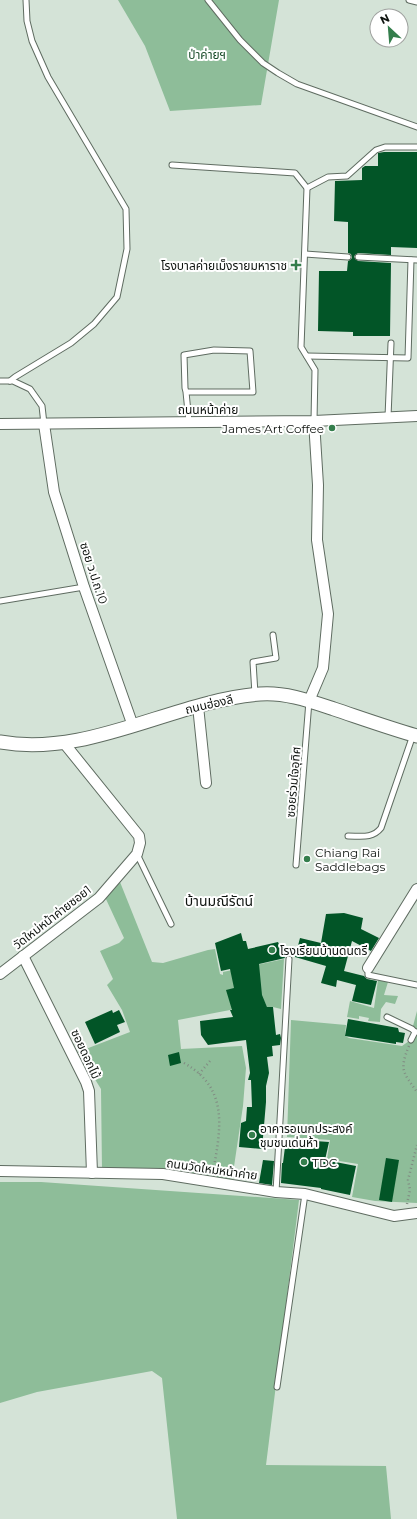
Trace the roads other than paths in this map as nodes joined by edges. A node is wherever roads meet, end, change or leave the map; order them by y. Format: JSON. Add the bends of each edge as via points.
{"nodes":[{"id":1,"x":26,"y":0,"type":"edge"},
{"id":2,"x":208,"y":0,"type":"edge"},
{"id":3,"x":409,"y":0,"type":"edge"},
{"id":4,"x":417,"y":2,"type":"edge"},
{"id":5,"x":417,"y":127,"type":"edge"},
{"id":6,"x":417,"y":147,"type":"edge"},
{"id":7,"x":172,"y":165,"type":"dead end"},
{"id":8,"x":307,"y":188,"type":"junction"},
{"id":9,"x":305,"y":254,"type":"junction"},
{"id":10,"x":348,"y":257,"type":"dead end"},
{"id":11,"x":358,"y":257,"type":"dead end"},
{"id":12,"x":411,"y":260,"type":"junction"},
{"id":13,"x":417,"y":260,"type":"edge"},
{"id":14,"x":391,"y":343,"type":"dead end"},
{"id":15,"x":307,"y":356,"type":"junction"},
{"id":16,"x":390,"y":357,"type":"junction"},
{"id":17,"x":0,"y":381,"type":"edge"},
{"id":18,"x":10,"y":381,"type":"junction"},
{"id":19,"x":186,"y":392,"type":"junction"},
{"id":20,"x":417,"y":416,"type":"edge"},
{"id":21,"x":388,"y":417,"type":"junction"},
{"id":22,"x":314,"y":421,"type":"junction"},
{"id":23,"x":189,"y":422,"type":"junction"},
{"id":24,"x":0,"y":424,"type":"edge"},
{"id":25,"x":44,"y":424,"type":"junction"},
{"id":26,"x":84,"y":587,"type":"junction"},
{"id":27,"x":0,"y":601,"type":"edge"},
{"id":28,"x":273,"y":635,"type":"dead end"},
{"id":29,"x":255,"y":695,"type":"junction"},
{"id":30,"x":309,"y":701,"type":"junction"},
{"id":31,"x":198,"y":706,"type":"junction"},
{"id":32,"x":133,"y":726,"type":"junction"},
{"id":33,"x":415,"y":735,"type":"edge"},
{"id":34,"x":0,"y":742,"type":"edge"},
{"id":35,"x":64,"y":743,"type":"junction"},
{"id":36,"x":206,"y":783,"type":"dead end"},
{"id":37,"x":348,"y":836,"type":"dead end"},
{"id":38,"x":137,"y":854,"type":"junction"},
{"id":39,"x":296,"y":865,"type":"dead end"},
{"id":40,"x":417,"y":889,"type":"edge"},
{"id":41,"x":171,"y":924,"type":"dead end"},
{"id":42,"x":23,"y":956,"type":"junction"},
{"id":43,"x":289,"y":959,"type":"dead end"},
{"id":44,"x":368,"y":968,"type":"joint"},
{"id":45,"x":0,"y":974,"type":"edge"},
{"id":46,"x":417,"y":986,"type":"edge"},
{"id":47,"x":387,"y":1017,"type":"dead end"},
{"id":48,"x":416,"y":1032,"type":"edge"},
{"id":49,"x":411,"y":1040,"type":"road end"},
{"id":50,"x":0,"y":1171,"type":"edge"},
{"id":51,"x":92,"y":1172,"type":"junction"},
{"id":52,"x":276,"y":1192,"type":"junction"},
{"id":53,"x":306,"y":1194,"type":"junction"},
{"id":54,"x":413,"y":1213,"type":"edge"},
{"id":55,"x":277,"y":1387,"type":"dead end"}],
"edges":[{"from":1,"to":18,"type":"lane","via":[[27,21],[32,41],[48,77],[126,209],[127,249],[117,297],[94,324],[72,344]]},
{"from":2,"to":5,"type":"lane","via":[[263,64],[297,84]]},
{"from":3,"to":4,"type":"lane"},
{"from":6,"to":8,"type":"lane","via":[[385,147],[376,150],[347,176],[328,176]]},
{"from":7,"to":8,"type":"lane","via":[[295,173]]},
{"from":8,"to":9,"type":"lane"},
{"from":9,"to":10,"type":"lane"},
{"from":9,"to":15,"type":"lane","via":[[301,347]]},
{"from":11,"to":12,"type":"lane"},
{"from":12,"to":13,"type":"lane"},
{"from":12,"to":16,"type":"lane","via":[[408,358]]},
{"from":14,"to":16,"type":"lane"},
{"from":15,"to":16,"type":"lane"},
{"from":15,"to":22,"type":"lane","via":[[315,370]]},
{"from":16,"to":21,"type":"lane"},
{"from":17,"to":18,"type":"lane"},
{"from":18,"to":25,"type":"lane","via":[[30,389],[42,406]]},
{"from":19,"to":19,"type":"lane","via":[[253,392],[250,351],[214,350],[184,355]]},
{"from":19,"to":23,"type":"lane"},
{"from":20,"to":21,"type":"street","name":"ถนนหน้าค่าย"},
{"from":21,"to":22,"type":"street","name":"ถนนหน้าค่าย"},
{"from":22,"to":23,"type":"street","name":"ถนนหน้าค่าย"},
{"from":22,"to":30,"type":"street","via":[[318,485],[317,540],[328,614],[323,668]]},
{"from":23,"to":25,"type":"street","name":"ถนนหน้าค่าย"},
{"from":24,"to":25,"type":"street","name":"ถนนหน้าค่าย"},
{"from":25,"to":26,"type":"street","name":"ซอย ว.ป.ถ.10","via":[[54,492]]},
{"from":26,"to":27,"type":"lane"},
{"from":26,"to":32,"type":"street","name":"ซอย ว.ป.ถ.10"},
{"from":28,"to":29,"type":"lane","via":[[276,658],[253,662]]},
{"from":29,"to":30,"type":"street","name":"ถนนฮ่องลี","via":[[298,697]]},
{"from":29,"to":31,"type":"street","name":"ถนนฮ่องลี"},
{"from":30,"to":33,"type":"street","name":"ถนนฮ่องลี"},
{"from":30,"to":39,"type":"lane","name":"ซอยร่วมใจอุทิศ"},
{"from":31,"to":32,"type":"street","name":"ถนนฮ่องลี"},
{"from":31,"to":36,"type":"street"},
{"from":32,"to":35,"type":"street","name":"ถนนฮ่องลี"},
{"from":33,"to":37,"type":"lane","via":[[381,828],[370,836]]},
{"from":34,"to":35,"type":"street","name":"ถนนฮ่องลี","via":[[36,745]]},
{"from":35,"to":38,"type":"street","via":[[139,836]]},
{"from":38,"to":41,"type":"lane"},
{"from":38,"to":42,"type":"street","name":"วัดใหม่หน้าค่ายซอย1","via":[[99,898]]},
{"from":40,"to":44,"type":"street"},
{"from":42,"to":45,"type":"street","name":"วัดใหม่หน้าค่ายซอย1"},
{"from":42,"to":51,"type":"street","name":"ซอยดอกไม้","via":[[86,1082]]},
{"from":43,"to":52,"type":"lane"},
{"from":44,"to":46,"type":"lane","via":[[368,975]]},
{"from":47,"to":48,"type":"lane"},
{"from":48,"to":49,"type":"lane"},
{"from":50,"to":51,"type":"street","name":"ถนนวัดใหม่หน้าค่าย"},
{"from":51,"to":52,"type":"street","name":"ถนนวัดใหม่หน้าค่าย","via":[[163,1174]]},
{"from":52,"to":53,"type":"street","name":"ถนนวัดใหม่หน้าค่าย"},
{"from":53,"to":54,"type":"street","name":"ถนนวัดใหม่หน้าค่าย","via":[[394,1216]]},
{"from":53,"to":55,"type":"lane"}]}
